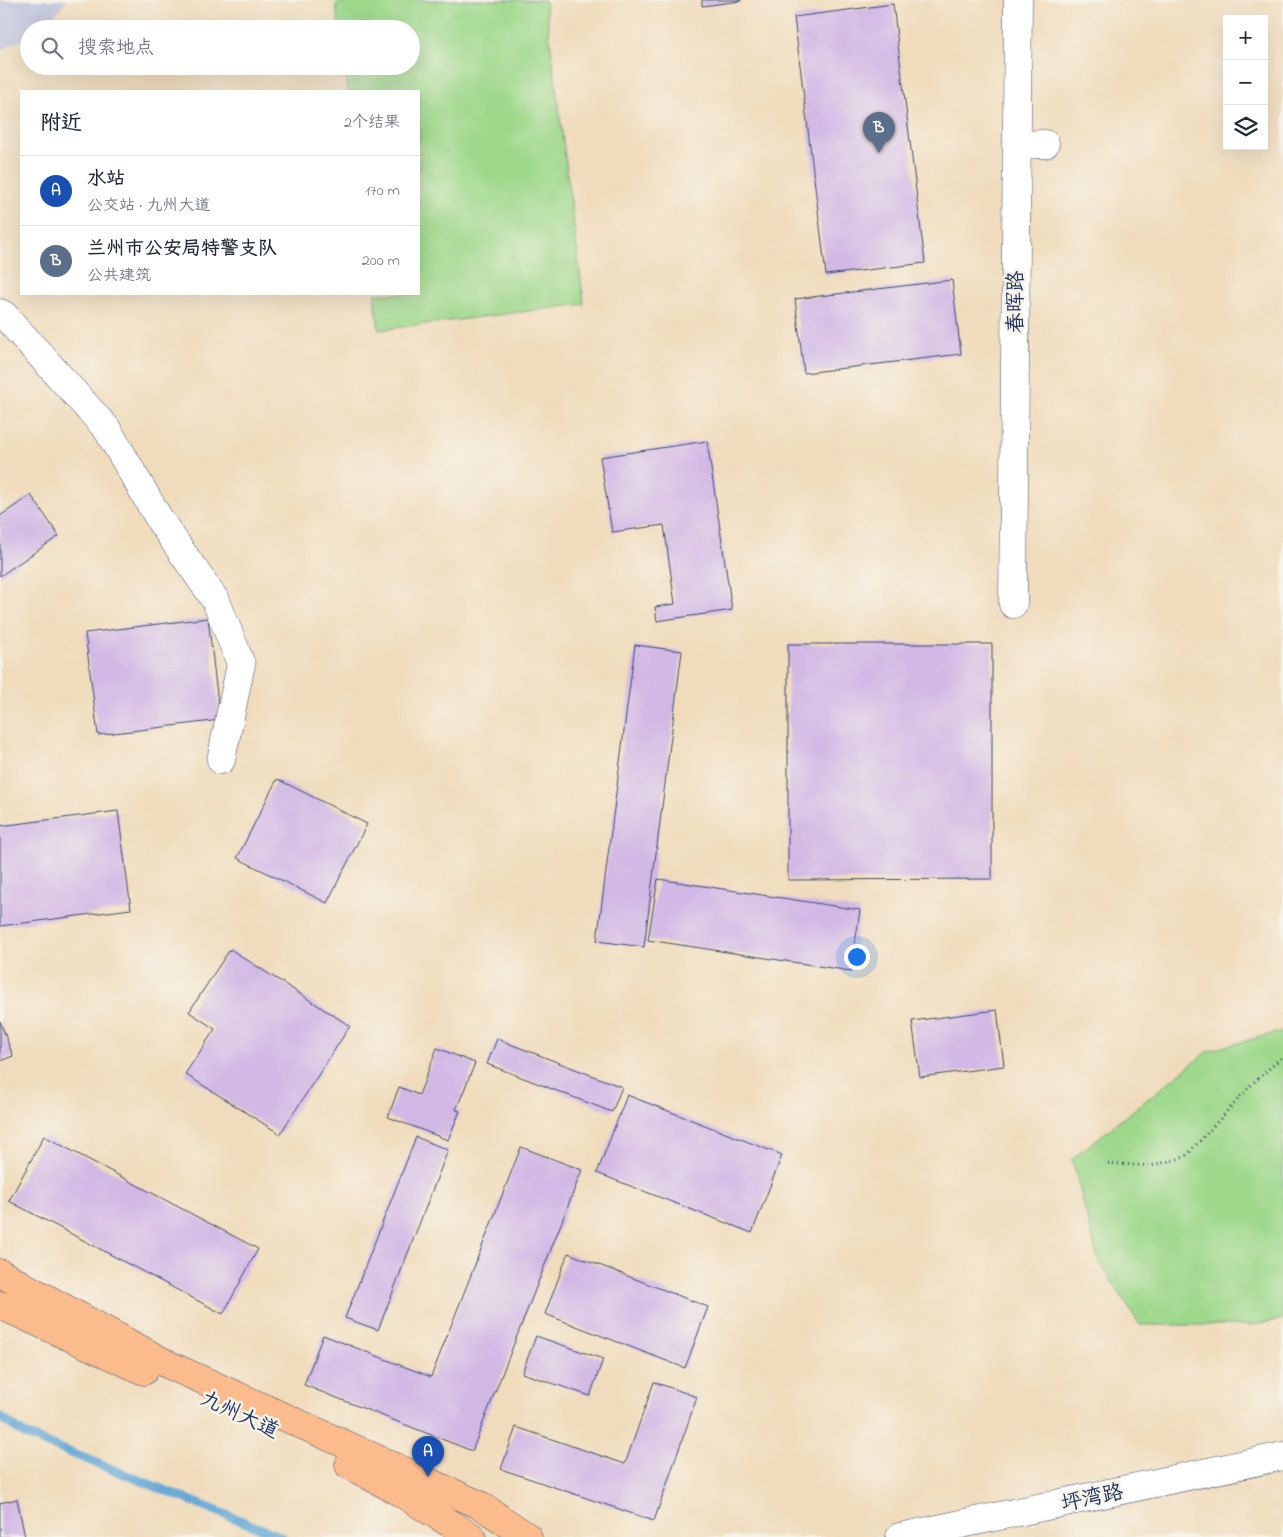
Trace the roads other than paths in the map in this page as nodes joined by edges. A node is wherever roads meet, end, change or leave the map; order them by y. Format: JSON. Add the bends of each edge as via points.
{"nodes":[{"id":1,"x":1018,"y":0,"type":"edge"},
{"id":2,"x":1045,"y":144,"type":"dead end"},
{"id":3,"x":1016,"y":145,"type":"junction"},
{"id":4,"x":0,"y":313,"type":"edge"},
{"id":5,"x":1013,"y":604,"type":"dead end"},
{"id":6,"x":221,"y":760,"type":"dead end"},
{"id":7,"x":0,"y":1273,"type":"edge"},
{"id":8,"x":0,"y":1305,"type":"edge"},
{"id":9,"x":1283,"y":1456,"type":"edge"},
{"id":10,"x":472,"y":1537,"type":"edge"},
{"id":11,"x":528,"y":1537,"type":"edge"},
{"id":12,"x":900,"y":1537,"type":"edge"}],
"edges":[{"from":1,"to":3,"type":"street","name":"春晖路"},
{"from":2,"to":3,"type":"street"},
{"from":3,"to":5,"type":"street","name":"春晖路"},
{"from":4,"to":6,"type":"street","via":[[107,429],[161,522],[216,602],[241,664]]},
{"from":7,"to":11,"type":"main road","via":[[169,1366],[480,1505]]},
{"from":8,"to":10,"type":"main road","name":"九州大道","via":[[344,1462]]},
{"from":9,"to":12,"type":"street","name":"坪湾路"}]}
